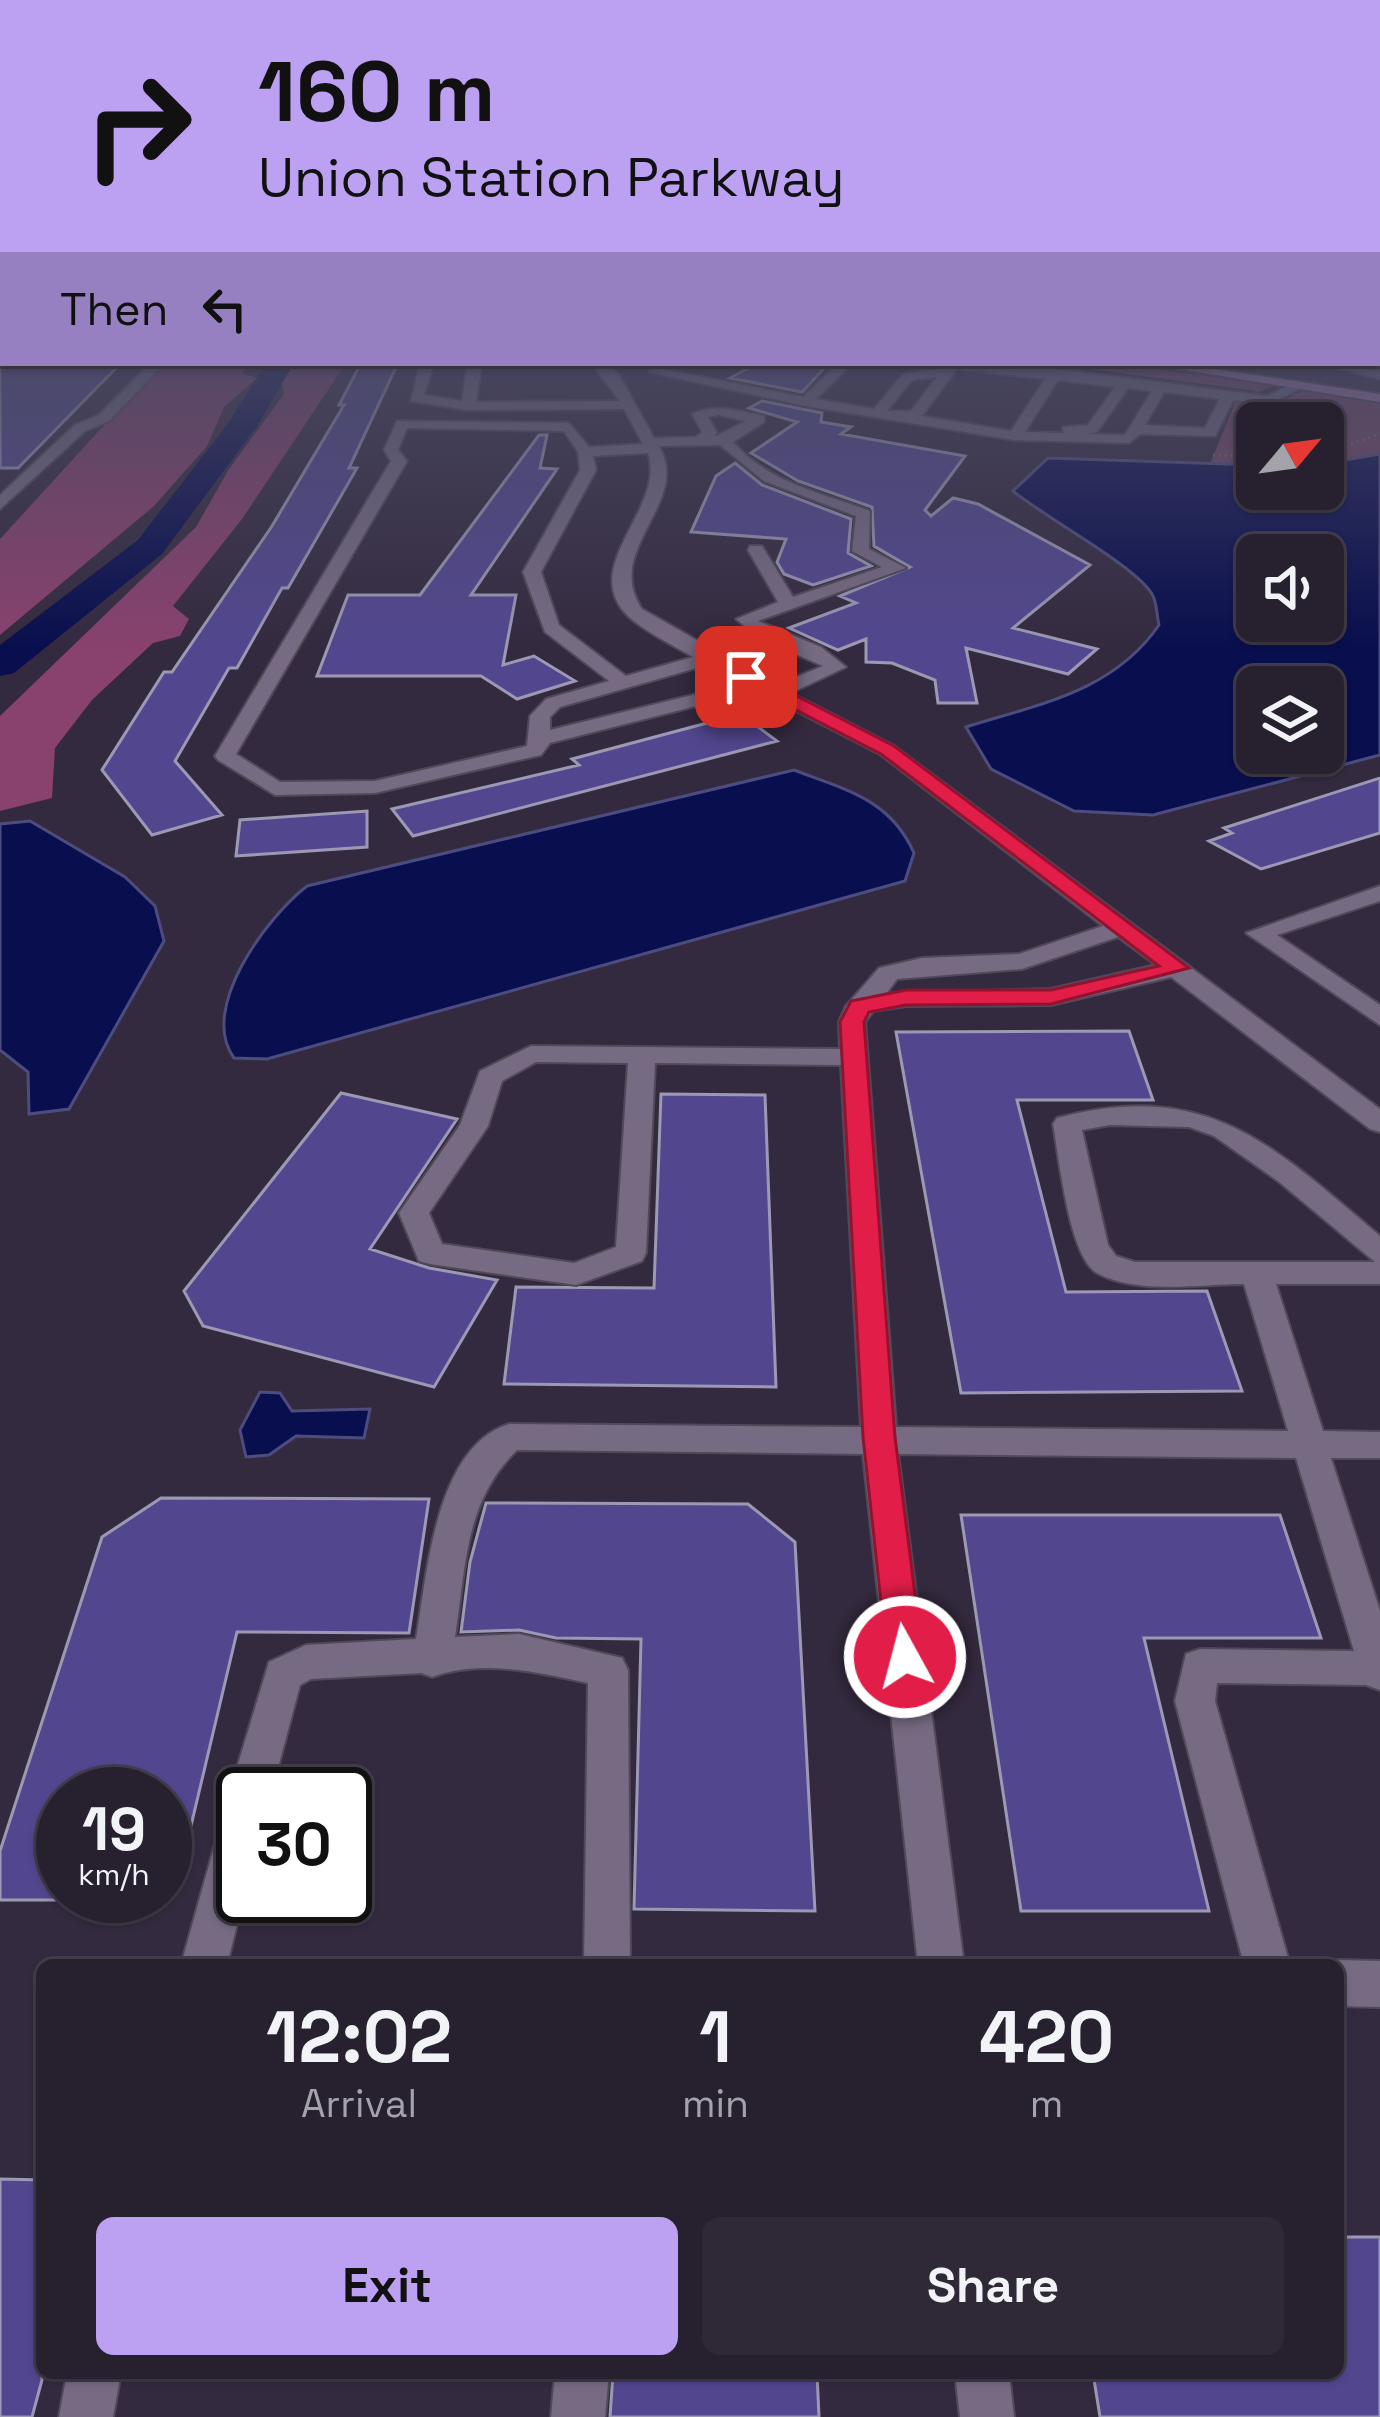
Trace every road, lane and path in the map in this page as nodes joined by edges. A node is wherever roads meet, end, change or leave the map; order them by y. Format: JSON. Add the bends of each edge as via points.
{"nodes":[{"id":1,"x":95,"y":422,"type":"edge"},
{"id":2,"x":638,"y":422,"type":"edge"},
{"id":3,"x":703,"y":422,"type":"edge"},
{"id":4,"x":755,"y":422,"type":"edge"},
{"id":5,"x":968,"y":422,"type":"edge"},
{"id":6,"x":997,"y":422,"type":"edge"},
{"id":7,"x":1016,"y":422,"type":"edge"},
{"id":8,"x":1097,"y":422,"type":"edge"},
{"id":9,"x":1140,"y":422,"type":"edge"},
{"id":10,"x":1216,"y":422,"type":"edge"},
{"id":11,"x":1013,"y":425,"type":"junction"},
{"id":12,"x":1135,"y":430,"type":"junction"},
{"id":13,"x":1380,"y":434,"type":"edge"},
{"id":14,"x":703,"y":438,"type":"junction"},
{"id":15,"x":724,"y":442,"type":"junction"},
{"id":16,"x":651,"y":445,"type":"junction"},
{"id":17,"x":1344,"y":447,"type":"edge"},
{"id":18,"x":585,"y":452,"type":"junction"},
{"id":19,"x":0,"y":504,"type":"edge"},
{"id":20,"x":756,"y":550,"type":"dead end"},
{"id":21,"x":789,"y":605,"type":"junction"},
{"id":22,"x":709,"y":659,"type":"junction"},
{"id":23,"x":623,"y":683,"type":"junction"},
{"id":24,"x":779,"y":691,"type":"junction"},
{"id":25,"x":709,"y":697,"type":"dead end"},
{"id":26,"x":540,"y":739,"type":"junction"},
{"id":27,"x":1380,"y":893,"type":"edge"},
{"id":28,"x":1123,"y":927,"type":"junction"},
{"id":29,"x":1178,"y":968,"type":"junction"},
{"id":30,"x":859,"y":1006,"type":"junction"},
{"id":31,"x":1380,"y":1017,"type":"edge"},
{"id":32,"x":642,"y":1053,"type":"junction"},
{"id":33,"x":851,"y":1057,"type":"junction"},
{"id":34,"x":1380,"y":1123,"type":"edge"},
{"id":35,"x":1380,"y":1253,"type":"edge"},
{"id":36,"x":1380,"y":1273,"type":"edge"},
{"id":37,"x":1258,"y":1277,"type":"junction"},
{"id":38,"x":879,"y":1437,"type":"junction"},
{"id":39,"x":1310,"y":1444,"type":"junction"},
{"id":40,"x":1380,"y":1445,"type":"edge"},
{"id":41,"x":432,"y":1660,"type":"junction"},
{"id":42,"x":1379,"y":1670,"type":"edge"},
{"id":43,"x":257,"y":1767,"type":"edge"},
{"id":44,"x":216,"y":1918,"type":"edge"},
{"id":45,"x":205,"y":1959,"type":"edge"},
{"id":46,"x":608,"y":1959,"type":"edge"},
{"id":47,"x":940,"y":1959,"type":"edge"},
{"id":48,"x":1265,"y":1959,"type":"edge"},
{"id":49,"x":1344,"y":1983,"type":"edge"},
{"id":50,"x":1380,"y":1984,"type":"edge"},
{"id":51,"x":93,"y":2379,"type":"edge"},
{"id":52,"x":581,"y":2379,"type":"edge"},
{"id":53,"x":983,"y":2379,"type":"edge"},
{"id":54,"x":86,"y":2417,"type":"edge"},
{"id":55,"x":578,"y":2417,"type":"edge"},
{"id":56,"x":987,"y":2417,"type":"edge"}],
"edges":[{"from":1,"to":19,"type":"street"},
{"from":2,"to":16,"type":"street"},
{"from":3,"to":14,"type":"street","via":[[710,434]]},
{"from":4,"to":15,"type":"street"},
{"from":5,"to":11,"type":"street"},
{"from":6,"to":11,"type":"street"},
{"from":7,"to":11,"type":"street"},
{"from":8,"to":11,"type":"street","via":[[1092,429]]},
{"from":9,"to":12,"type":"street"},
{"from":10,"to":12,"type":"street","via":[[1210,433]]},
{"from":11,"to":12,"type":"street","via":[[1129,439]]},
{"from":13,"to":17,"type":"path"},
{"from":14,"to":15,"type":"street"},
{"from":14,"to":16,"type":"street"},
{"from":15,"to":21,"type":"street","via":[[767,476],[865,514],[860,551],[897,568]]},
{"from":16,"to":18,"type":"street"},
{"from":16,"to":22,"type":"street","via":[[661,478],[627,545],[621,591],[635,613]]},
{"from":18,"to":23,"type":"street","via":[[588,470],[532,572],[551,628]]},
{"from":18,"to":26,"type":"street","via":[[569,427],[402,424],[391,450],[399,461],[225,756],[270,789],[375,787],[534,751]]},
{"from":20,"to":21,"type":"street"},
{"from":21,"to":24,"type":"street","via":[[746,620],[760,635],[808,646],[836,668]]},
{"from":22,"to":23,"type":"street"},
{"from":22,"to":24,"type":"street"},
{"from":23,"to":26,"type":"street","via":[[554,703],[540,716]]},
{"from":24,"to":28,"type":"street","via":[[887,750]]},
{"from":25,"to":26,"type":"street"},
{"from":27,"to":31,"type":"street","via":[[1258,933]]},
{"from":28,"to":29,"type":"street"},
{"from":28,"to":30,"type":"street","via":[[1022,961],[888,974]]},
{"from":29,"to":30,"type":"street","via":[[1051,997]]},
{"from":29,"to":34,"type":"street"},
{"from":30,"to":33,"type":"street"},
{"from":32,"to":32,"type":"street","via":[[530,1054],[490,1077],[474,1126],[414,1213],[430,1253],[576,1274],[632,1253]]},
{"from":32,"to":33,"type":"street"},
{"from":33,"to":38,"type":"street"},
{"from":35,"to":37,"type":"street","via":[[1224,1130],[1193,1118],[1067,1124],[1093,1247],[1105,1264],[1134,1274]]},
{"from":36,"to":37,"type":"street"},
{"from":37,"to":39,"type":"street"},
{"from":38,"to":39,"type":"street"},
{"from":38,"to":41,"type":"street","via":[[509,1437],[477,1467],[455,1519]]},
{"from":38,"to":47,"type":"street"},
{"from":39,"to":40,"type":"street"},
{"from":39,"to":42,"type":"street"},
{"from":41,"to":43,"type":"street","via":[[306,1662],[283,1674]]},
{"from":41,"to":46,"type":"street","via":[[519,1651],[608,1670]]},
{"from":42,"to":48,"type":"street","via":[[1200,1666],[1195,1702]]},
{"from":44,"to":45,"type":"street"},
{"from":49,"to":50,"type":"street"},
{"from":51,"to":54,"type":"street"},
{"from":52,"to":55,"type":"street"},
{"from":53,"to":56,"type":"street"}]}
